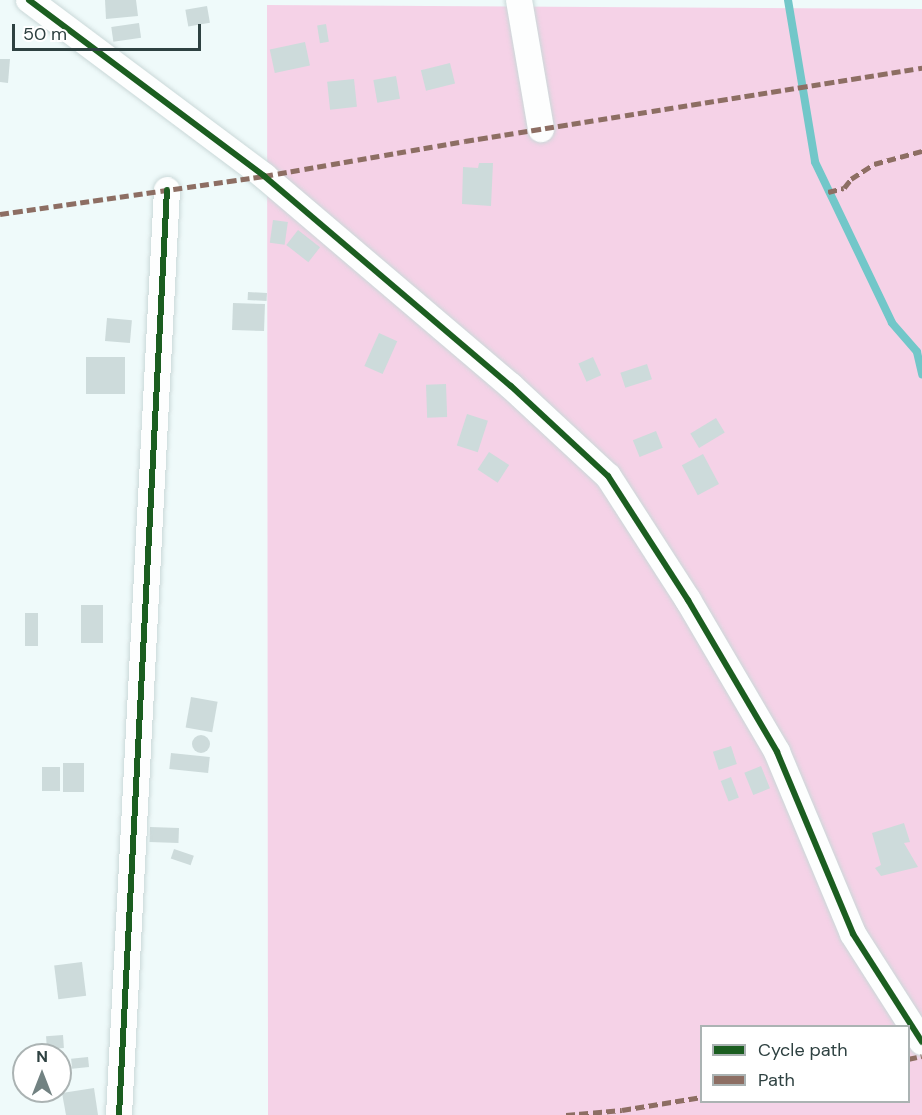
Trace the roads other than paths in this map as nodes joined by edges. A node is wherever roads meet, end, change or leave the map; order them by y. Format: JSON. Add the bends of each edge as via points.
{"nodes":[{"id":1,"x":29,"y":0,"type":"edge"},
{"id":2,"x":519,"y":0,"type":"edge"},
{"id":3,"x":541,"y":129,"type":"dead end"},
{"id":4,"x":167,"y":190,"type":"dead end"},
{"id":5,"x":922,"y":1042,"type":"edge"},
{"id":6,"x":119,"y":1115,"type":"edge"}],
"edges":[{"from":1,"to":5,"type":"street","via":[[264,176],[511,386],[608,476],[688,600],[777,752],[853,934]]},
{"from":2,"to":3,"type":"street"},
{"from":4,"to":6,"type":"street"}]}
